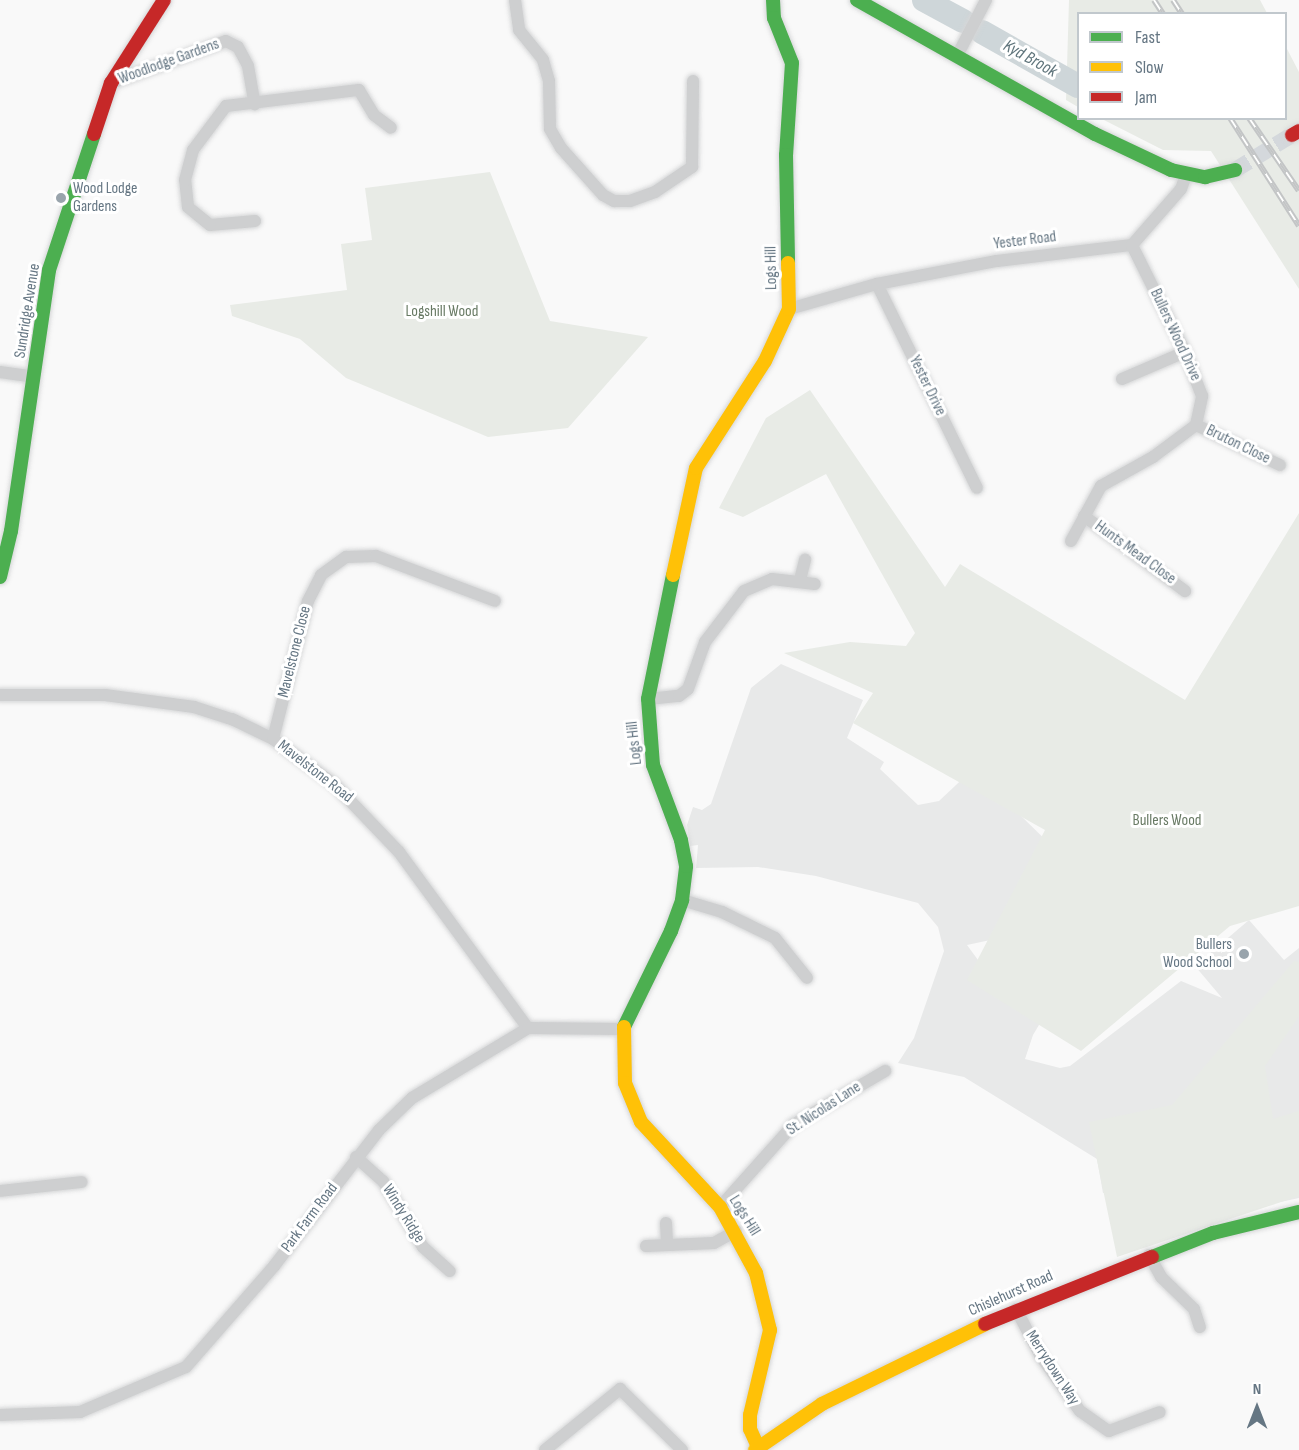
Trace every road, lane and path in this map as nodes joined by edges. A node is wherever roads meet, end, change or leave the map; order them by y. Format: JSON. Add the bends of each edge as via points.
{"nodes":[{"id":1,"x":164,"y":0,"type":"edge"},
{"id":2,"x":515,"y":0,"type":"edge"},
{"id":3,"x":773,"y":0,"type":"edge"},
{"id":4,"x":857,"y":0,"type":"edge"},
{"id":5,"x":986,"y":0,"type":"edge"},
{"id":6,"x":957,"y":56,"type":"junction"},
{"id":7,"x":693,"y":81,"type":"dead end"},
{"id":8,"x":111,"y":83,"type":"junction"},
{"id":9,"x":255,"y":104,"type":"junction"},
{"id":10,"x":391,"y":128,"type":"dead end"},
{"id":11,"x":1234,"y":170,"type":"tunnel mouth"},
{"id":12,"x":1186,"y":175,"type":"junction"},
{"id":13,"x":255,"y":221,"type":"dead end"},
{"id":14,"x":1132,"y":245,"type":"junction"},
{"id":15,"x":877,"y":284,"type":"junction"},
{"id":16,"x":789,"y":309,"type":"junction"},
{"id":17,"x":1185,"y":352,"type":"junction"},
{"id":18,"x":0,"y":372,"type":"edge"},
{"id":19,"x":34,"y":377,"type":"junction"},
{"id":20,"x":1122,"y":379,"type":"dead end"},
{"id":21,"x":1196,"y":424,"type":"junction"},
{"id":22,"x":1280,"y":465,"type":"dead end"},
{"id":23,"x":977,"y":488,"type":"dead end"},
{"id":24,"x":1084,"y":516,"type":"junction"},
{"id":25,"x":1071,"y":541,"type":"dead end"},
{"id":26,"x":805,"y":560,"type":"dead end"},
{"id":27,"x":0,"y":577,"type":"edge"},
{"id":28,"x":800,"y":580,"type":"junction"},
{"id":29,"x":815,"y":584,"type":"dead end"},
{"id":30,"x":1185,"y":591,"type":"dead end"},
{"id":31,"x":495,"y":601,"type":"dead end"},
{"id":32,"x":0,"y":695,"type":"edge"},
{"id":33,"x":648,"y":699,"type":"junction"},
{"id":34,"x":273,"y":739,"type":"junction"},
{"id":35,"x":682,"y":900,"type":"junction"},
{"id":36,"x":807,"y":978,"type":"dead end"},
{"id":37,"x":528,"y":1028,"type":"junction"},
{"id":38,"x":623,"y":1029,"type":"junction"},
{"id":39,"x":885,"y":1071,"type":"dead end"},
{"id":40,"x":356,"y":1157,"type":"junction"},
{"id":41,"x":82,"y":1182,"type":"dead end"},
{"id":42,"x":0,"y":1191,"type":"edge"},
{"id":43,"x":720,"y":1207,"type":"junction"},
{"id":44,"x":1299,"y":1212,"type":"edge"},
{"id":45,"x":666,"y":1223,"type":"dead end"},
{"id":46,"x":736,"y":1230,"type":"junction"},
{"id":47,"x":667,"y":1245,"type":"junction"},
{"id":48,"x":646,"y":1246,"type":"dead end"},
{"id":49,"x":1149,"y":1255,"type":"junction"},
{"id":50,"x":450,"y":1271,"type":"dead end"},
{"id":51,"x":1016,"y":1309,"type":"junction"},
{"id":52,"x":1200,"y":1327,"type":"dead end"},
{"id":53,"x":1160,"y":1412,"type":"dead end"},
{"id":54,"x":0,"y":1415,"type":"edge"},
{"id":55,"x":758,"y":1449,"type":"edge"},
{"id":56,"x":545,"y":1450,"type":"edge"},
{"id":57,"x":682,"y":1450,"type":"edge"}],
"edges":[{"from":1,"to":8,"type":"street","name":"Sundridge Avenue"},
{"from":2,"to":7,"type":"street","via":[[519,30],[543,60],[549,81],[550,129],[561,148],[603,195],[614,201],[630,201],[655,192],[692,167]]},
{"from":3,"to":16,"type":"street","name":"Logs Hill","via":[[774,18],[792,63],[786,155]]},
{"from":4,"to":6,"type":"street"},
{"from":5,"to":6,"type":"street"},
{"from":6,"to":12,"type":"street","via":[[1095,134]]},
{"from":8,"to":9,"type":"street","name":"Woodlodge Gardens","via":[[226,41],[238,47],[248,66]]},
{"from":8,"to":19,"type":"street","name":"Sundridge Avenue","via":[[49,270]]},
{"from":9,"to":10,"type":"street","via":[[359,90],[374,115]]},
{"from":9,"to":13,"type":"street","via":[[226,106],[193,150],[185,180],[188,207],[210,225]]},
{"from":11,"to":12,"type":"street","via":[[1205,177]]},
{"from":12,"to":14,"type":"street","via":[[1181,189]]},
{"from":14,"to":15,"type":"street","name":"Yester Road","via":[[997,261]]},
{"from":14,"to":17,"type":"street","name":"Bullers Wood Drive"},
{"from":15,"to":16,"type":"street","name":"Yester Road"},
{"from":15,"to":23,"type":"street","name":"Yester Drive"},
{"from":16,"to":33,"type":"street","name":"Logs Hill","via":[[765,361],[696,468],[658,636]]},
{"from":17,"to":20,"type":"street"},
{"from":17,"to":21,"type":"street","name":"Bullers Wood Drive","via":[[1202,396]]},
{"from":18,"to":19,"type":"street"},
{"from":19,"to":27,"type":"street","name":"Sundridge Avenue","via":[[11,531]]},
{"from":21,"to":22,"type":"street","name":"Bruton Close"},
{"from":21,"to":24,"type":"street","via":[[1153,457],[1101,486]]},
{"from":24,"to":25,"type":"street"},
{"from":24,"to":30,"type":"street","name":"Hunts Mead Close"},
{"from":26,"to":28,"type":"street"},
{"from":28,"to":29,"type":"street"},
{"from":28,"to":33,"type":"street","via":[[772,579],[744,591],[705,642],[688,689],[679,696]]},
{"from":31,"to":34,"type":"street","name":"Mavelstone Close","via":[[376,556],[346,557],[321,575],[308,601]]},
{"from":32,"to":34,"type":"street","name":"Mavelstone Road","via":[[105,695],[183,705],[232,718]]},
{"from":33,"to":35,"type":"street","name":"Logs Hill","via":[[653,765],[681,840],[686,866]]},
{"from":34,"to":37,"type":"street","name":"Mavelstone Road","via":[[335,785],[384,834]]},
{"from":35,"to":36,"type":"street","via":[[722,912],[775,938]]},
{"from":35,"to":38,"type":"street","name":"Logs Hill"},
{"from":37,"to":38,"type":"street"},
{"from":37,"to":40,"type":"street","name":"Park Farm Road","via":[[412,1098]]},
{"from":38,"to":43,"type":"street","name":"Logs Hill","via":[[625,1083],[640,1122]]},
{"from":39,"to":43,"type":"street","name":"St. Nicolas Lane","via":[[793,1125]]},
{"from":40,"to":50,"type":"street","name":"Windy Ridge","via":[[383,1181],[423,1247]]},
{"from":40,"to":54,"type":"street","name":"Park Farm Road","via":[[274,1266],[186,1367],[80,1412]]},
{"from":41,"to":42,"type":"street"},
{"from":43,"to":46,"type":"street","name":"Logs Hill"},
{"from":44,"to":49,"type":"street","name":"Chislehurst Road","via":[[1213,1233]]},
{"from":45,"to":47,"type":"street"},
{"from":46,"to":47,"type":"street","via":[[714,1244]]},
{"from":46,"to":55,"type":"street","name":"Logs Hill","via":[[756,1273],[769,1315],[765,1364],[750,1414],[750,1429]]},
{"from":47,"to":48,"type":"street"},
{"from":49,"to":51,"type":"street","name":"Chislehurst Road"},
{"from":49,"to":52,"type":"street","via":[[1161,1277],[1194,1309]]},
{"from":51,"to":53,"type":"street","name":"Merrydown Way","via":[[1040,1355],[1080,1411],[1108,1431]]},
{"from":51,"to":55,"type":"street","name":"Chislehurst Road","via":[[822,1404]]},
{"from":56,"to":57,"type":"street","via":[[620,1389]]}]}
